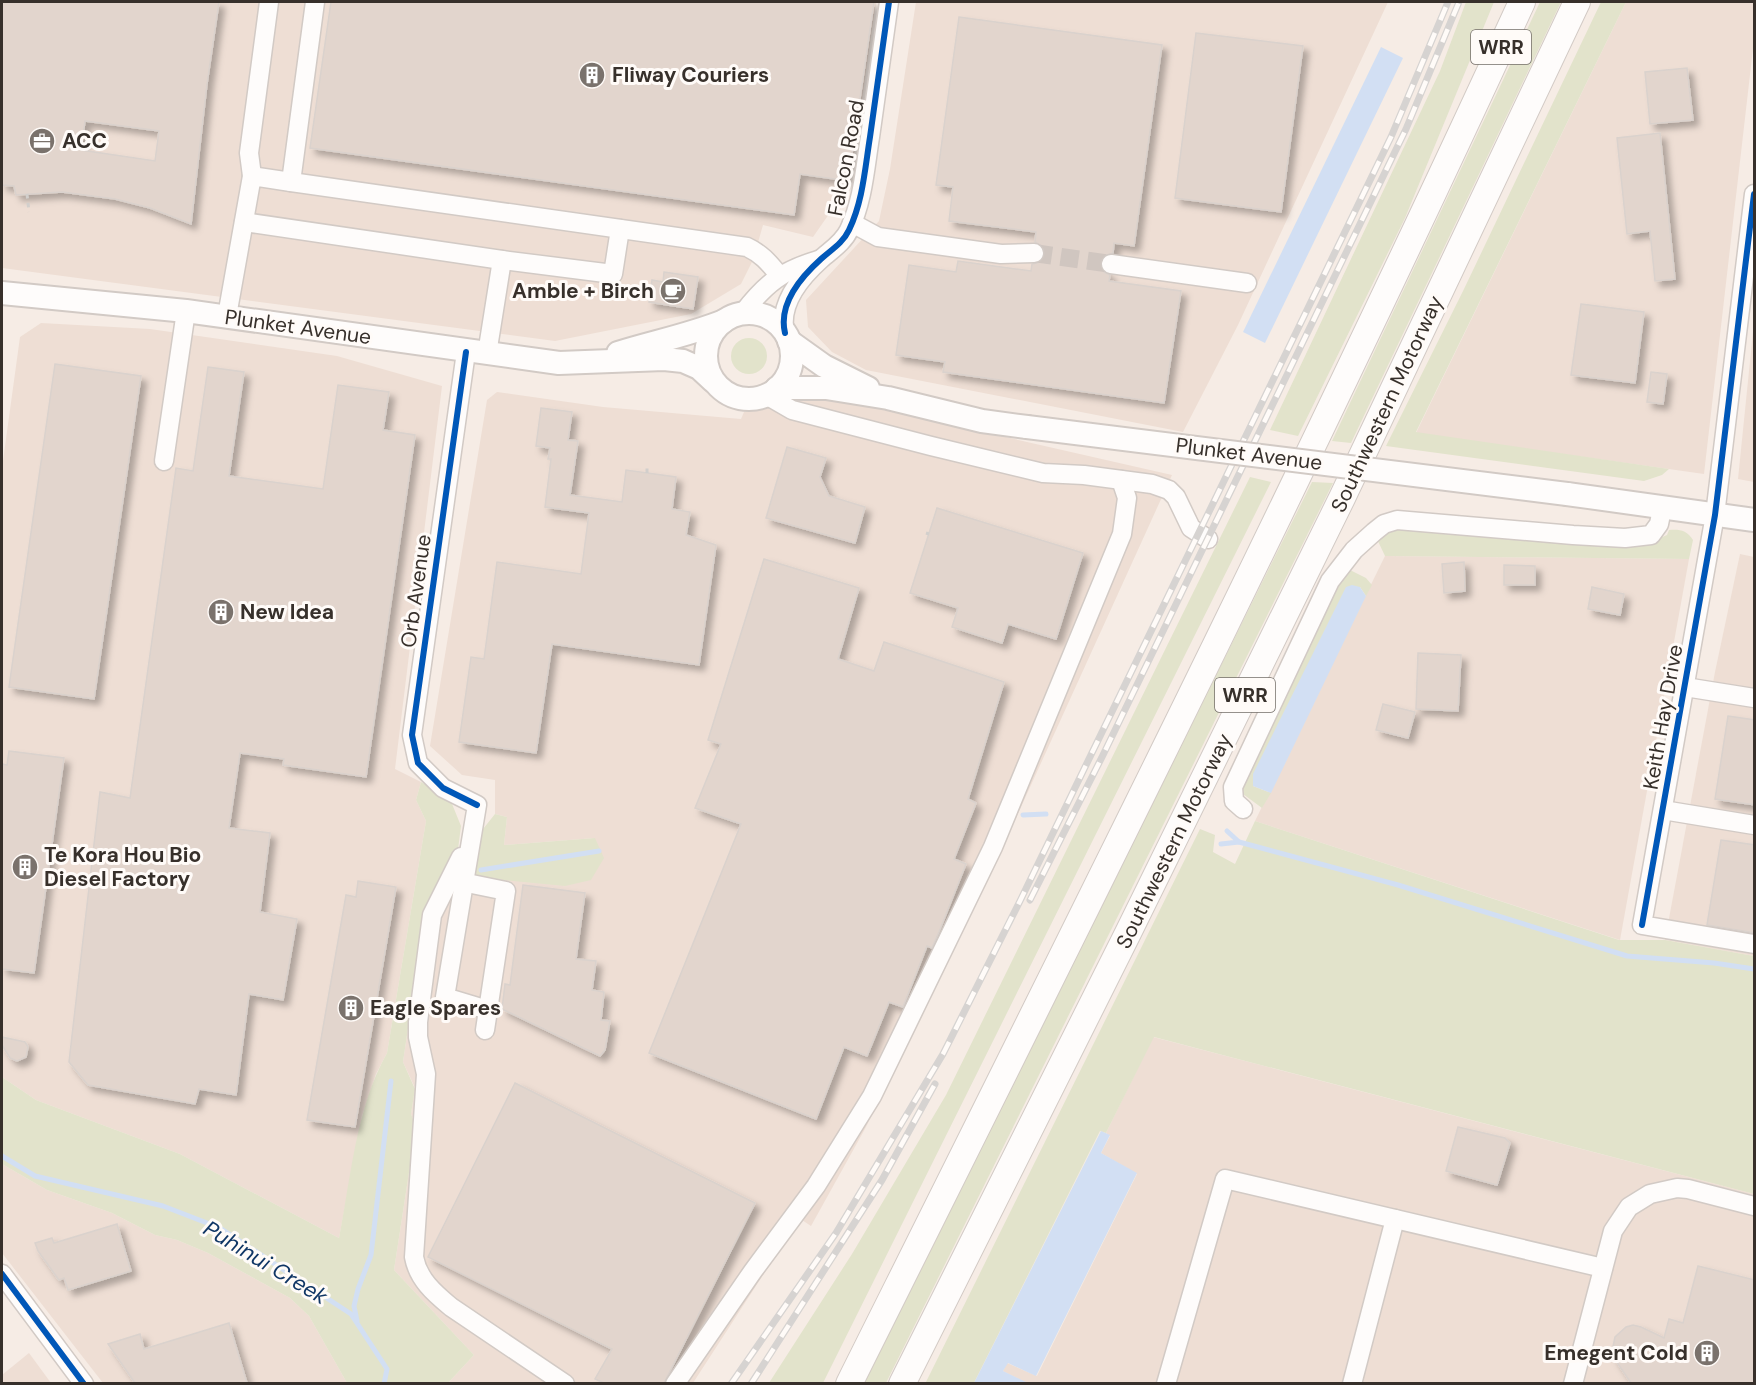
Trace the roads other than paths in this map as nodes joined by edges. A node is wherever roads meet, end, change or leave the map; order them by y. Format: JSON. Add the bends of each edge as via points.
{"nodes":[{"id":1,"x":270,"y":2,"type":"edge"},
{"id":2,"x":315,"y":2,"type":"edge"},
{"id":3,"x":889,"y":2,"type":"edge"},
{"id":4,"x":1511,"y":2,"type":"edge"},
{"id":5,"x":1522,"y":2,"type":"edge"},
{"id":6,"x":1577,"y":2,"type":"edge"},
{"id":7,"x":1480,"y":92,"type":"junction"},
{"id":8,"x":252,"y":176,"type":"junction"},
{"id":9,"x":291,"y":182,"type":"junction"},
{"id":10,"x":1755,"y":194,"type":"edge"},
{"id":11,"x":244,"y":222,"type":"junction"},
{"id":12,"x":852,"y":222,"type":"junction"},
{"id":13,"x":620,"y":229,"type":"junction"},
{"id":14,"x":1034,"y":254,"type":"tunnel mouth"},
{"id":15,"x":502,"y":260,"type":"junction"},
{"id":16,"x":820,"y":260,"type":"junction"},
{"id":17,"x":1111,"y":264,"type":"tunnel mouth"},
{"id":18,"x":779,"y":275,"type":"junction"},
{"id":19,"x":1247,"y":283,"type":"dead end"},
{"id":20,"x":2,"y":293,"type":"edge"},
{"id":21,"x":186,"y":311,"type":"junction"},
{"id":22,"x":226,"y":316,"type":"junction"},
{"id":23,"x":733,"y":317,"type":"junction"},
{"id":24,"x":787,"y":337,"type":"junction"},
{"id":25,"x":476,"y":353,"type":"junction"},
{"id":26,"x":594,"y":361,"type":"junction"},
{"id":27,"x":713,"y":381,"type":"junction"},
{"id":28,"x":771,"y":392,"type":"junction"},
{"id":29,"x":888,"y":398,"type":"junction"},
{"id":30,"x":164,"y":461,"type":"dead end"},
{"id":31,"x":1121,"y":480,"type":"junction"},
{"id":32,"x":1662,"y":509,"type":"junction"},
{"id":33,"x":1715,"y":515,"type":"junction"},
{"id":34,"x":1755,"y":520,"type":"edge"},
{"id":35,"x":1208,"y":539,"type":"dead end"},
{"id":36,"x":1685,"y":687,"type":"junction"},
{"id":37,"x":1755,"y":699,"type":"edge"},
{"id":38,"x":1243,"y":809,"type":"dead end"},
{"id":39,"x":1663,"y":810,"type":"junction"},
{"id":40,"x":1755,"y":825,"type":"edge"},
{"id":41,"x":470,"y":841,"type":"junction"},
{"id":42,"x":462,"y":882,"type":"junction"},
{"id":43,"x":1755,"y":944,"type":"edge"},
{"id":44,"x":488,"y":1010,"type":"junction"},
{"id":45,"x":485,"y":1030,"type":"dead end"},
{"id":46,"x":1755,"y":1206,"type":"edge"},
{"id":47,"x":1395,"y":1219,"type":"junction"},
{"id":48,"x":1603,"y":1268,"type":"junction"},
{"id":49,"x":2,"y":1274,"type":"edge"},
{"id":50,"x":84,"y":1383,"type":"edge"},
{"id":51,"x":565,"y":1383,"type":"edge"},
{"id":52,"x":675,"y":1383,"type":"edge"},
{"id":53,"x":849,"y":1383,"type":"edge"},
{"id":54,"x":902,"y":1383,"type":"edge"},
{"id":55,"x":1166,"y":1383,"type":"edge"},
{"id":56,"x":1352,"y":1383,"type":"edge"},
{"id":57,"x":1573,"y":1383,"type":"edge"}],
"edges":[{"from":1,"to":8,"type":"street","via":[[249,153]]},
{"from":2,"to":9,"type":"street"},
{"from":3,"to":12,"type":"street","name":"Falcon Road","via":[[863,184]]},
{"from":4,"to":7,"type":"highway"},
{"from":5,"to":7,"type":"highway","number":"WRR"},
{"from":6,"to":54,"type":"highway","name":"Southwestern Motorway","number":"WRR","via":[[1342,498]]},
{"from":7,"to":53,"type":"highway","number":"WRR","via":[[1187,707]]},
{"from":8,"to":9,"type":"street"},
{"from":8,"to":11,"type":"street"},
{"from":9,"to":13,"type":"street"},
{"from":10,"to":33,"type":"street","name":"Keith Hay Drive"},
{"from":11,"to":15,"type":"street"},
{"from":11,"to":22,"type":"street"},
{"from":12,"to":14,"type":"street","via":[[878,237],[1001,254]]},
{"from":12,"to":16,"type":"street","name":"Falcon Road","via":[[839,244]]},
{"from":13,"to":15,"type":"street","via":[[613,274]]},
{"from":13,"to":18,"type":"street","via":[[747,248],[758,252]]},
{"from":15,"to":25,"type":"street","name":"Orb Avenue"},
{"from":16,"to":18,"type":"street","name":"Falcon Road"},
{"from":16,"to":24,"type":"street","name":"Falcon Road","via":[[791,294],[783,313]]},
{"from":17,"to":19,"type":"street"},
{"from":18,"to":23,"type":"street","name":"Falcon Road"},
{"from":20,"to":21,"type":"main road","name":"Plunket Avenue"},
{"from":21,"to":22,"type":"main road","name":"Plunket Avenue"},
{"from":21,"to":30,"type":"street"},
{"from":22,"to":25,"type":"main road","name":"Plunket Avenue"},
{"from":23,"to":24,"type":"main road","via":[[767,317]]},
{"from":23,"to":26,"type":"main road","name":"Plunket Avenue","via":[[699,331]]},
{"from":23,"to":27,"type":"main road","via":[[714,330],[708,342],[706,356]]},
{"from":24,"to":28,"type":"main road","via":[[790,366],[785,378]]},
{"from":24,"to":29,"type":"main road","name":"Plunket Avenue","via":[[824,366]]},
{"from":25,"to":26,"type":"main road","name":"Plunket Avenue","via":[[559,363]]},
{"from":25,"to":41,"type":"street","name":"Orb Avenue","via":[[412,735],[418,763],[443,788],[477,805]]},
{"from":26,"to":27,"type":"main road","name":"Plunket Avenue","via":[[683,361],[699,368]]},
{"from":27,"to":28,"type":"main road","via":[[737,397],[751,399]]},
{"from":28,"to":29,"type":"main road","name":"Plunket Avenue","via":[[826,388]]},
{"from":28,"to":31,"type":"street","via":[[792,410],[871,432],[1043,472]]},
{"from":29,"to":32,"type":"main road","name":"Plunket Avenue","bridge":true,"via":[[982,421]]},
{"from":31,"to":35,"type":"street","via":[[1169,490],[1191,528]]},
{"from":31,"to":52,"type":"street","via":[[1127,507],[1118,545],[993,847],[872,1096],[816,1186]]},
{"from":32,"to":33,"type":"main road","name":"Plunket Avenue"},
{"from":32,"to":38,"type":"street","via":[[1659,524],[1651,535],[1625,538],[1397,520],[1384,524],[1354,550],[1330,581],[1233,787],[1234,801]]},
{"from":33,"to":34,"type":"main road","name":"Plunket Avenue"},
{"from":33,"to":36,"type":"street","name":"Keith Hay Drive"},
{"from":36,"to":37,"type":"street"},
{"from":36,"to":39,"type":"street","name":"Keith Hay Drive"},
{"from":39,"to":40,"type":"street"},
{"from":39,"to":43,"type":"street","name":"Keith Hay Drive","via":[[1642,925]]},
{"from":41,"to":42,"type":"street"},
{"from":41,"to":51,"type":"street","via":[[432,915],[418,1022],[426,1074],[414,1257],[421,1276],[434,1293]]},
{"from":42,"to":44,"type":"street","via":[[445,997]]},
{"from":42,"to":44,"type":"street","via":[[506,891]]},
{"from":44,"to":45,"type":"street"},
{"from":46,"to":48,"type":"street","via":[[1689,1189],[1665,1189],[1639,1199],[1613,1231]]},
{"from":47,"to":48,"type":"street"},
{"from":47,"to":55,"type":"street","via":[[1225,1179]]},
{"from":47,"to":56,"type":"street"},
{"from":48,"to":57,"type":"street"},
{"from":49,"to":50,"type":"street"}]}
